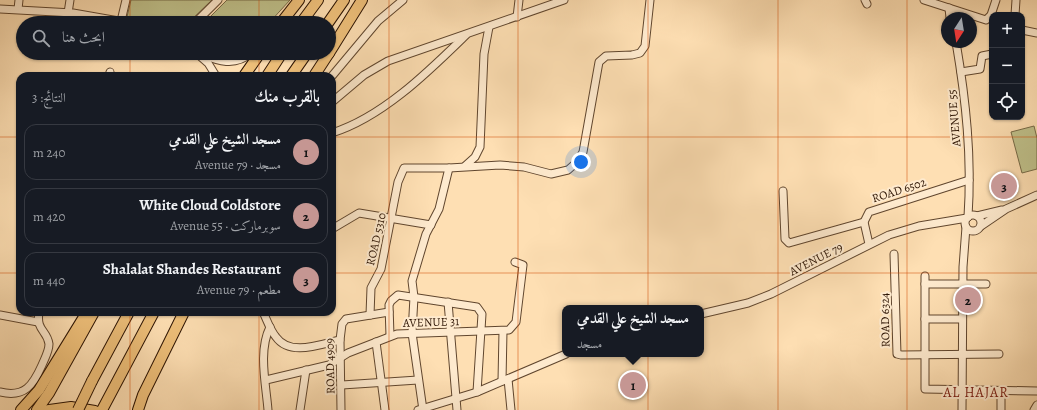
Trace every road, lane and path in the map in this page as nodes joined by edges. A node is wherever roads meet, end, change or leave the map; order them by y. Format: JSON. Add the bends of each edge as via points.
{"nodes":[{"id":1,"x":20,"y":0,"type":"edge"},
{"id":2,"x":70,"y":0,"type":"edge"},
{"id":3,"x":126,"y":0,"type":"edge"},
{"id":4,"x":218,"y":0,"type":"edge"},
{"id":5,"x":299,"y":0,"type":"edge"},
{"id":6,"x":318,"y":0,"type":"edge"},
{"id":7,"x":344,"y":0,"type":"edge"},
{"id":8,"x":362,"y":0,"type":"edge"},
{"id":9,"x":403,"y":0,"type":"edge"},
{"id":10,"x":519,"y":0,"type":"edge"},
{"id":11,"x":564,"y":0,"type":"edge"},
{"id":12,"x":650,"y":0,"type":"edge"},
{"id":13,"x":924,"y":0,"type":"edge"},
{"id":14,"x":996,"y":0,"type":"edge"},
{"id":15,"x":1009,"y":0,"type":"edge"},
{"id":16,"x":1016,"y":2,"type":"edge"},
{"id":17,"x":939,"y":3,"type":"edge"},
{"id":18,"x":18,"y":8,"type":"junction"},
{"id":19,"x":0,"y":9,"type":"edge"},
{"id":20,"x":954,"y":12,"type":"edge"},
{"id":21,"x":1015,"y":12,"type":"edge"},
{"id":22,"x":68,"y":13,"type":"junction"},
{"id":23,"x":88,"y":16,"type":"edge"},
{"id":24,"x":122,"y":16,"type":"edge"},
{"id":25,"x":202,"y":16,"type":"edge"},
{"id":26,"x":286,"y":16,"type":"edge"},
{"id":27,"x":306,"y":16,"type":"edge"},
{"id":28,"x":333,"y":16,"type":"edge"},
{"id":29,"x":517,"y":17,"type":"junction"},
{"id":30,"x":977,"y":18,"type":"edge"},
{"id":31,"x":489,"y":27,"type":"junction"},
{"id":32,"x":1025,"y":31,"type":"edge"},
{"id":33,"x":1037,"y":33,"type":"edge"},
{"id":34,"x":468,"y":34,"type":"junction"},
{"id":35,"x":336,"y":42,"type":"edge"},
{"id":36,"x":957,"y":48,"type":"edge"},
{"id":37,"x":989,"y":55,"type":"edge"},
{"id":38,"x":205,"y":60,"type":"edge"},
{"id":39,"x":216,"y":60,"type":"edge"},
{"id":40,"x":238,"y":60,"type":"edge"},
{"id":41,"x":255,"y":60,"type":"edge"},
{"id":42,"x":277,"y":60,"type":"edge"},
{"id":43,"x":302,"y":60,"type":"edge"},
{"id":44,"x":324,"y":60,"type":"edge"},
{"id":45,"x":214,"y":72,"type":"edge"},
{"id":46,"x":247,"y":72,"type":"edge"},
{"id":47,"x":270,"y":72,"type":"edge"},
{"id":48,"x":294,"y":72,"type":"edge"},
{"id":49,"x":317,"y":72,"type":"edge"},
{"id":50,"x":335,"y":72,"type":"edge"},
{"id":51,"x":961,"y":72,"type":"junction"},
{"id":52,"x":336,"y":99,"type":"edge"},
{"id":53,"x":336,"y":131,"type":"edge"},
{"id":54,"x":465,"y":166,"type":"junction"},
{"id":55,"x":449,"y":168,"type":"junction"},
{"id":56,"x":969,"y":180,"type":"junction"},
{"id":57,"x":783,"y":191,"type":"dead end"},
{"id":58,"x":969,"y":192,"type":"junction"},
{"id":59,"x":1037,"y":195,"type":"edge"},
{"id":60,"x":1006,"y":209,"type":"junction"},
{"id":61,"x":977,"y":215,"type":"junction"},
{"id":62,"x":967,"y":217,"type":"junction"},
{"id":63,"x":392,"y":218,"type":"junction"},
{"id":64,"x":864,"y":222,"type":"junction"},
{"id":65,"x":941,"y":222,"type":"junction"},
{"id":66,"x":430,"y":225,"type":"junction"},
{"id":67,"x":336,"y":227,"type":"edge"},
{"id":68,"x":966,"y":227,"type":"junction"},
{"id":69,"x":978,"y":228,"type":"junction"},
{"id":70,"x":869,"y":244,"type":"junction"},
{"id":71,"x":964,"y":253,"type":"junction"},
{"id":72,"x":894,"y":254,"type":"dead end"},
{"id":73,"x":515,"y":262,"type":"dead end"},
{"id":74,"x":926,"y":276,"type":"dead end"},
{"id":75,"x":925,"y":284,"type":"junction"},
{"id":76,"x":963,"y":284,"type":"junction"},
{"id":77,"x":986,"y":284,"type":"dead end"},
{"id":78,"x":414,"y":297,"type":"junction"},
{"id":79,"x":448,"y":302,"type":"junction"},
{"id":80,"x":389,"y":312,"type":"junction"},
{"id":81,"x":704,"y":313,"type":"edge"},
{"id":82,"x":0,"y":315,"type":"edge"},
{"id":83,"x":370,"y":315,"type":"junction"},
{"id":84,"x":39,"y":316,"type":"edge"},
{"id":85,"x":85,"y":316,"type":"edge"},
{"id":86,"x":92,"y":316,"type":"edge"},
{"id":87,"x":127,"y":316,"type":"edge"},
{"id":88,"x":152,"y":316,"type":"edge"},
{"id":89,"x":182,"y":316,"type":"edge"},
{"id":90,"x":265,"y":316,"type":"edge"},
{"id":91,"x":925,"y":319,"type":"junction"},
{"id":92,"x":962,"y":319,"type":"junction"},
{"id":93,"x":38,"y":322,"type":"junction"},
{"id":94,"x":270,"y":327,"type":"junction"},
{"id":95,"x":480,"y":331,"type":"junction"},
{"id":96,"x":503,"y":331,"type":"junction"},
{"id":97,"x":452,"y":332,"type":"junction"},
{"id":98,"x":412,"y":333,"type":"junction"},
{"id":99,"x":390,"y":336,"type":"junction"},
{"id":100,"x":340,"y":340,"type":"junction"},
{"id":101,"x":376,"y":342,"type":"junction"},
{"id":102,"x":999,"y":354,"type":"dead end"},
{"id":103,"x":925,"y":355,"type":"junction"},
{"id":104,"x":962,"y":355,"type":"junction"},
{"id":105,"x":562,"y":356,"type":"edge"},
{"id":106,"x":341,"y":358,"type":"junction"},
{"id":107,"x":159,"y":362,"type":"junction"},
{"id":108,"x":306,"y":370,"type":"junction"},
{"id":109,"x":266,"y":380,"type":"junction"},
{"id":110,"x":418,"y":380,"type":"junction"},
{"id":111,"x":505,"y":380,"type":"junction"},
{"id":112,"x":382,"y":383,"type":"junction"},
{"id":113,"x":342,"y":385,"type":"junction"},
{"id":114,"x":963,"y":390,"type":"junction"},
{"id":115,"x":1001,"y":390,"type":"junction"},
{"id":116,"x":1037,"y":391,"type":"edge"},
{"id":117,"x":477,"y":392,"type":"junction"},
{"id":118,"x":4,"y":393,"type":"edge"},
{"id":119,"x":456,"y":399,"type":"junction"},
{"id":120,"x":1037,"y":405,"type":"edge"},
{"id":121,"x":21,"y":410,"type":"edge"},
{"id":122,"x":37,"y":410,"type":"edge"},
{"id":123,"x":42,"y":410,"type":"edge"},
{"id":124,"x":78,"y":410,"type":"edge"},
{"id":125,"x":95,"y":410,"type":"edge"},
{"id":126,"x":102,"y":410,"type":"edge"},
{"id":127,"x":138,"y":410,"type":"edge"},
{"id":128,"x":145,"y":410,"type":"edge"},
{"id":129,"x":268,"y":410,"type":"edge"},
{"id":130,"x":300,"y":410,"type":"edge"},
{"id":131,"x":341,"y":410,"type":"edge"},
{"id":132,"x":385,"y":410,"type":"edge"},
{"id":133,"x":422,"y":410,"type":"edge"},
{"id":134,"x":457,"y":410,"type":"edge"},
{"id":135,"x":511,"y":410,"type":"edge"},
{"id":136,"x":962,"y":410,"type":"edge"},
{"id":137,"x":1001,"y":410,"type":"edge"},
{"id":138,"x":1034,"y":410,"type":"edge"}],
"edges":[{"from":1,"to":18,"type":"street"},
{"from":2,"to":22,"type":"street"},
{"from":3,"to":24,"type":"street"},
{"from":4,"to":25,"type":"street"},
{"from":5,"to":26,"type":"highway"},
{"from":6,"to":27,"type":"highway"},
{"from":7,"to":28,"type":"highway"},
{"from":8,"to":35,"type":"highway"},
{"from":9,"to":50,"type":"street","via":[[378,21]]},
{"from":10,"to":29,"type":"street"},
{"from":11,"to":29,"type":"street"},
{"from":12,"to":54,"type":"street","via":[[645,46],[640,53],[606,56],[599,62],[583,152],[573,166],[551,174],[524,167]]},
{"from":13,"to":17,"type":"street"},
{"from":14,"to":30,"type":"street","via":[[990,18]]},
{"from":15,"to":16,"type":"street"},
{"from":16,"to":21,"type":"street"},
{"from":17,"to":20,"type":"street"},
{"from":18,"to":19,"type":"street"},
{"from":18,"to":22,"type":"street"},
{"from":22,"to":23,"type":"street"},
{"from":29,"to":31,"type":"street"},
{"from":31,"to":34,"type":"street"},
{"from":31,"to":54,"type":"street","via":[[484,54],[480,147],[475,157]]},
{"from":32,"to":33,"type":"street"},
{"from":34,"to":52,"type":"street","via":[[388,62],[364,75]]},
{"from":34,"to":53,"type":"street","via":[[407,89],[364,117]]},
{"from":36,"to":51,"type":"street","name":"AVENUE 55"},
{"from":37,"to":51,"type":"street","via":[[982,56],[980,69]]},
{"from":38,"to":45,"type":"street"},
{"from":39,"to":40,"type":"street"},
{"from":41,"to":46,"type":"highway"},
{"from":42,"to":47,"type":"highway"},
{"from":43,"to":48,"type":"highway"},
{"from":44,"to":49,"type":"highway"},
{"from":51,"to":56,"type":"street","name":"AVENUE 55","via":[[967,109]]},
{"from":54,"to":55,"type":"street"},
{"from":55,"to":63,"type":"street","name":"ROAD 5310","via":[[406,167],[401,173]]},
{"from":55,"to":66,"type":"street","via":[[439,209]]},
{"from":56,"to":58,"type":"street","name":"AVENUE 55"},
{"from":56,"to":64,"type":"street","name":"ROAD 6502","via":[[873,210]]},
{"from":57,"to":64,"type":"street","via":[[785,239],[789,243]]},
{"from":58,"to":61,"type":"street","name":"AVENUE 55"},
{"from":58,"to":62,"type":"street","name":"AVENUE 55"},
{"from":59,"to":60,"type":"street"},
{"from":60,"to":61,"type":"street"},
{"from":60,"to":69,"type":"street"},
{"from":61,"to":62,"type":"street"},
{"from":61,"to":69,"type":"street","via":[[981,220]]},
{"from":62,"to":65,"type":"street","name":"AVENUE 79"},
{"from":62,"to":68,"type":"street"},
{"from":63,"to":66,"type":"street"},
{"from":63,"to":67,"type":"street","via":[[359,213]]},
{"from":63,"to":83,"type":"street","name":"ROAD 5310","via":[[381,269],[371,288]]},
{"from":64,"to":70,"type":"street"},
{"from":65,"to":68,"type":"street","name":"AVENUE 79"},
{"from":65,"to":70,"type":"street","name":"AVENUE 79","via":[[899,232]]},
{"from":66,"to":78,"type":"street","via":[[414,269]]},
{"from":68,"to":69,"type":"street","via":[[969,230]]},
{"from":68,"to":71,"type":"street"},
{"from":69,"to":71,"type":"street"},
{"from":70,"to":81,"type":"street","name":"AVENUE 79","via":[[771,294]]},
{"from":71,"to":76,"type":"street"},
{"from":72,"to":103,"type":"street","name":"ROAD 6324","via":[[896,353]]},
{"from":73,"to":96,"type":"street","via":[[523,265],[516,322],[512,329]]},
{"from":74,"to":75,"type":"street"},
{"from":75,"to":76,"type":"street"},
{"from":75,"to":91,"type":"street"},
{"from":76,"to":77,"type":"street"},
{"from":76,"to":92,"type":"street"},
{"from":78,"to":79,"type":"street"},
{"from":78,"to":80,"type":"street","via":[[402,295],[394,298],[391,300]]},
{"from":78,"to":98,"type":"street"},
{"from":79,"to":95,"type":"street","via":[[473,306],[480,310]]},
{"from":79,"to":97,"type":"street"},
{"from":80,"to":83,"type":"street","name":"ROAD 4909"},
{"from":80,"to":99,"type":"street"},
{"from":82,"to":93,"type":"street"},
{"from":83,"to":100,"type":"street","name":"ROAD 4909","via":[[344,320]]},
{"from":84,"to":93,"type":"street"},
{"from":85,"to":121,"type":"highway","via":[[39,390]]},
{"from":86,"to":122,"type":"highway"},
{"from":87,"to":124,"type":"highway","bridge":true},
{"from":88,"to":126,"type":"highway"},
{"from":89,"to":107,"type":"highway"},
{"from":90,"to":94,"type":"street"},
{"from":91,"to":92,"type":"street"},
{"from":91,"to":103,"type":"street"},
{"from":92,"to":104,"type":"street"},
{"from":93,"to":118,"type":"street","via":[[48,339],[48,353],[33,383],[19,393]]},
{"from":94,"to":100,"type":"street","via":[[281,343],[292,348]]},
{"from":94,"to":109,"type":"street","via":[[264,347]]},
{"from":95,"to":96,"type":"street","name":"AVENUE 31"},
{"from":95,"to":97,"type":"street","name":"AVENUE 31"},
{"from":95,"to":117,"type":"street"},
{"from":96,"to":111,"type":"street"},
{"from":97,"to":98,"type":"street","name":"AVENUE 31"},
{"from":97,"to":119,"type":"street"},
{"from":98,"to":99,"type":"street","name":"AVENUE 31"},
{"from":98,"to":110,"type":"street"},
{"from":99,"to":101,"type":"street","name":"AVENUE 31"},
{"from":100,"to":106,"type":"street","name":"ROAD 4909"},
{"from":101,"to":106,"type":"street","name":"AVENUE 31"},
{"from":101,"to":112,"type":"street"},
{"from":102,"to":104,"type":"street","name":"ROAD 6324"},
{"from":103,"to":104,"type":"street","name":"ROAD 6324"},
{"from":103,"to":114,"type":"street","via":[[925,389]]},
{"from":104,"to":114,"type":"street"},
{"from":105,"to":111,"type":"street"},
{"from":106,"to":108,"type":"street","name":"AVENUE 31","via":[[329,365]]},
{"from":106,"to":113,"type":"street","name":"ROAD 4909"},
{"from":107,"to":127,"type":"highway"},
{"from":107,"to":128,"type":"highway"},
{"from":108,"to":109,"type":"street","name":"AVENUE 31"},
{"from":108,"to":130,"type":"street"},
{"from":109,"to":129,"type":"street"},
{"from":110,"to":112,"type":"street"},
{"from":110,"to":133,"type":"street"},
{"from":111,"to":117,"type":"street"},
{"from":111,"to":135,"type":"street"},
{"from":112,"to":113,"type":"street"},
{"from":112,"to":132,"type":"street"},
{"from":113,"to":131,"type":"street","name":"ROAD 4909"},
{"from":114,"to":115,"type":"street"},
{"from":114,"to":136,"type":"street"},
{"from":115,"to":116,"type":"street"},
{"from":115,"to":137,"type":"street"},
{"from":117,"to":119,"type":"street"},
{"from":119,"to":133,"type":"street"},
{"from":119,"to":134,"type":"street"},
{"from":120,"to":138,"type":"street"},
{"from":123,"to":125,"type":"main road","via":[[71,406]]}]}
